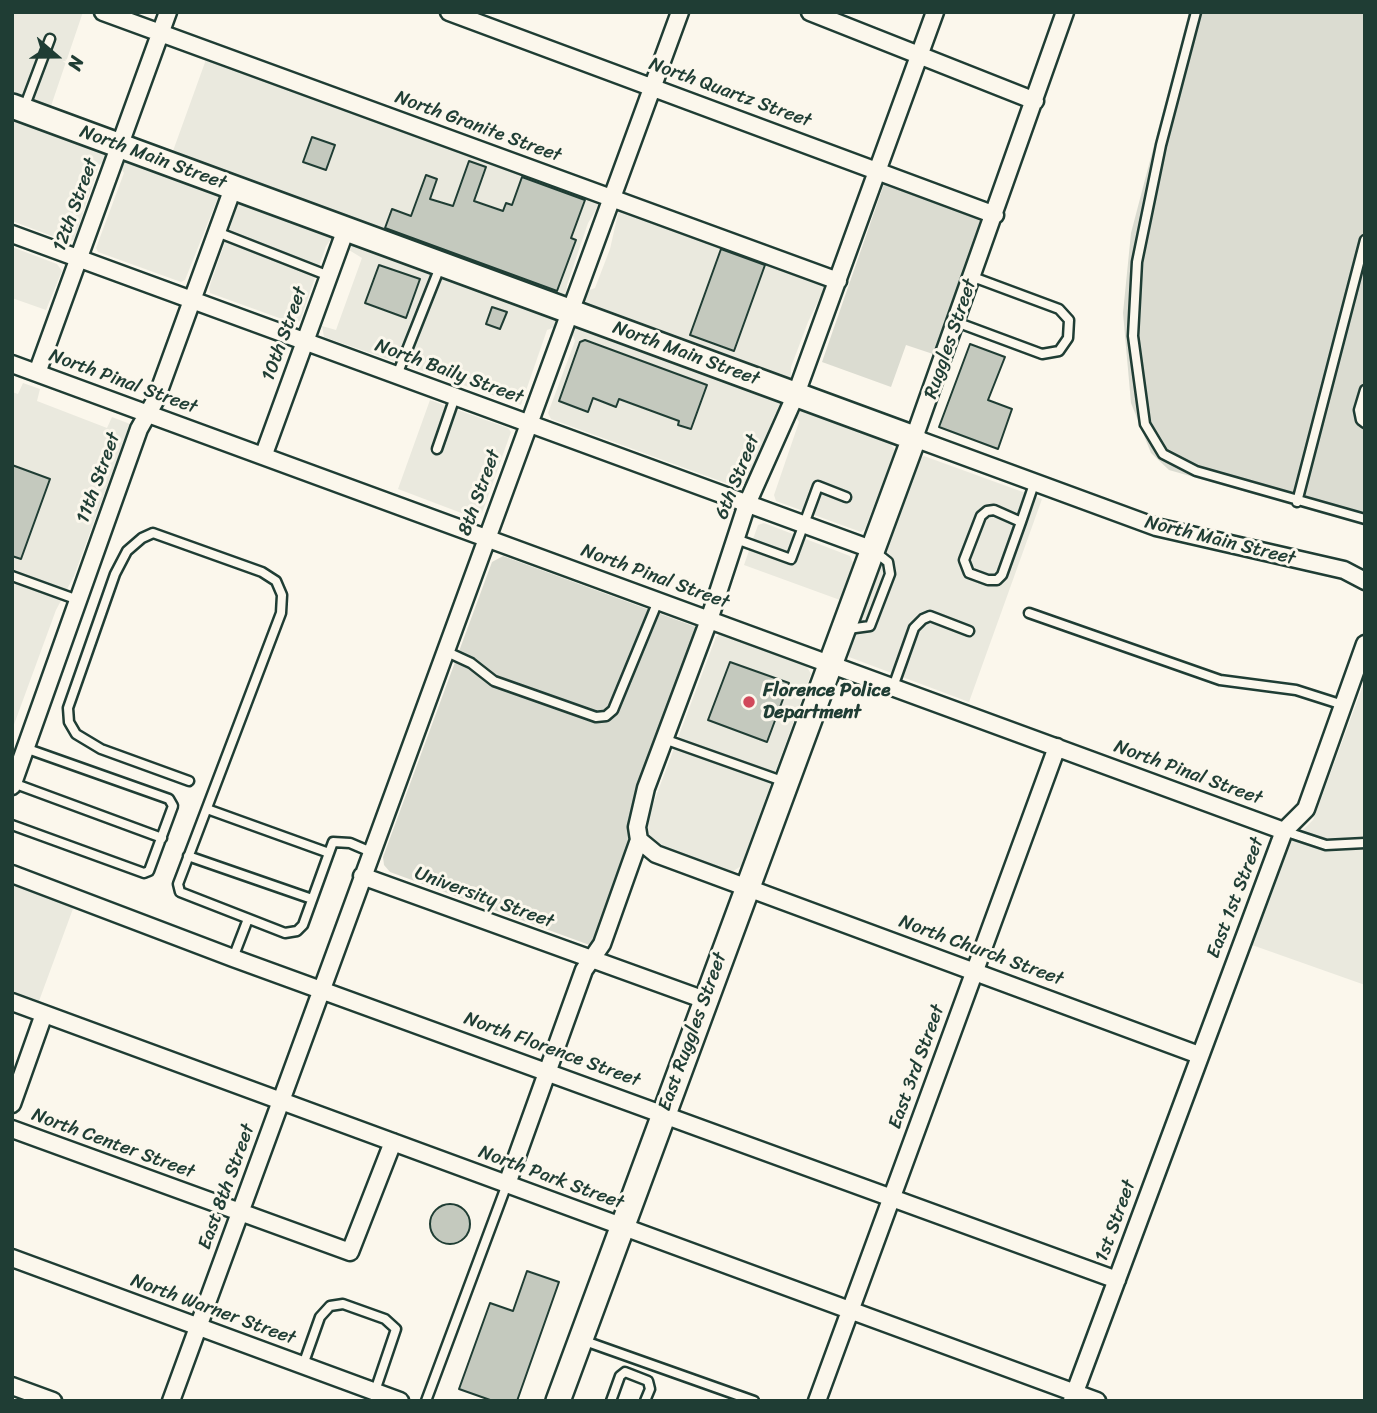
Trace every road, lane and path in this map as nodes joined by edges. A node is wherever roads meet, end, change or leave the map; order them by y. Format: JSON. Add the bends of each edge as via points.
{"nodes":[{"id":1,"x":103,"y":12,"type":"edge"},
{"id":2,"x":168,"y":12,"type":"edge"},
{"id":3,"x":449,"y":12,"type":"edge"},
{"id":4,"x":680,"y":12,"type":"edge"},
{"id":5,"x":810,"y":12,"type":"edge"},
{"id":6,"x":935,"y":12,"type":"edge"},
{"id":7,"x":1065,"y":12,"type":"edge"},
{"id":8,"x":1196,"y":12,"type":"edge"},
{"id":9,"x":161,"y":33,"type":"junction"},
{"id":10,"x":50,"y":39,"type":"dead end"},
{"id":11,"x":919,"y":57,"type":"junction"},
{"id":12,"x":652,"y":87,"type":"junction"},
{"id":13,"x":1035,"y":101,"type":"junction"},
{"id":14,"x":18,"y":108,"type":"edge"},
{"id":15,"x":120,"y":145,"type":"junction"},
{"id":16,"x":876,"y":171,"type":"junction"},
{"id":17,"x":233,"y":188,"type":"junction"},
{"id":18,"x":611,"y":198,"type":"junction"},
{"id":19,"x":995,"y":215,"type":"junction"},
{"id":20,"x":346,"y":229,"type":"junction"},
{"id":21,"x":217,"y":232,"type":"junction"},
{"id":22,"x":12,"y":234,"type":"edge"},
{"id":23,"x":1365,"y":240,"type":"edge"},
{"id":24,"x":79,"y":259,"type":"junction"},
{"id":25,"x":441,"y":264,"type":"junction"},
{"id":26,"x":329,"y":276,"type":"junction"},
{"id":27,"x":973,"y":276,"type":"junction"},
{"id":28,"x":838,"y":281,"type":"junction"},
{"id":29,"x":192,"y":300,"type":"junction"},
{"id":30,"x":570,"y":312,"type":"junction"},
{"id":31,"x":956,"y":322,"type":"junction"},
{"id":32,"x":305,"y":342,"type":"junction"},
{"id":33,"x":12,"y":364,"type":"edge"},
{"id":34,"x":37,"y":373,"type":"junction"},
{"id":35,"x":397,"y":375,"type":"junction"},
{"id":36,"x":1365,"y":390,"type":"edge"},
{"id":37,"x":796,"y":394,"type":"junction"},
{"id":38,"x":455,"y":397,"type":"junction"},
{"id":39,"x":147,"y":414,"type":"junction"},
{"id":40,"x":1365,"y":423,"type":"edge"},
{"id":41,"x":528,"y":424,"type":"junction"},
{"id":42,"x":914,"y":438,"type":"junction"},
{"id":43,"x":437,"y":449,"type":"dead end"},
{"id":44,"x":264,"y":454,"type":"junction"},
{"id":45,"x":1034,"y":484,"type":"junction"},
{"id":46,"x":846,"y":497,"type":"dead end"},
{"id":47,"x":1297,"y":502,"type":"junction"},
{"id":48,"x":747,"y":504,"type":"junction"},
{"id":49,"x":1365,"y":519,"type":"edge"},
{"id":50,"x":1021,"y":522,"type":"junction"},
{"id":51,"x":804,"y":524,"type":"junction"},
{"id":52,"x":486,"y":537,"type":"junction"},
{"id":53,"x":736,"y":540,"type":"junction"},
{"id":54,"x":871,"y":549,"type":"junction"},
{"id":55,"x":12,"y":576,"type":"edge"},
{"id":56,"x":1365,"y":581,"type":"edge"},
{"id":57,"x":78,"y":600,"type":"junction"},
{"id":58,"x":658,"y":601,"type":"junction"},
{"id":59,"x":1029,"y":613,"type":"dead end"},
{"id":60,"x":709,"y":620,"type":"junction"},
{"id":61,"x":969,"y":631,"type":"dead end"},
{"id":62,"x":1365,"y":644,"type":"edge"},
{"id":63,"x":445,"y":651,"type":"junction"},
{"id":64,"x":829,"y":662,"type":"junction"},
{"id":65,"x":893,"y":687,"type":"junction"},
{"id":66,"x":1343,"y":705,"type":"junction"},
{"id":67,"x":664,"y":739,"type":"junction"},
{"id":68,"x":1057,"y":747,"type":"junction"},
{"id":69,"x":25,"y":748,"type":"junction"},
{"id":70,"x":189,"y":781,"type":"dead end"},
{"id":71,"x":785,"y":782,"type":"junction"},
{"id":72,"x":13,"y":784,"type":"edge"},
{"id":73,"x":207,"y":808,"type":"junction"},
{"id":74,"x":12,"y":825,"type":"edge"},
{"id":75,"x":1284,"y":831,"type":"junction"},
{"id":76,"x":162,"y":838,"type":"junction"},
{"id":77,"x":639,"y":840,"type":"junction"},
{"id":78,"x":1365,"y":843,"type":"edge"},
{"id":79,"x":371,"y":852,"type":"junction"},
{"id":80,"x":329,"y":853,"type":"junction"},
{"id":81,"x":188,"y":856,"type":"junction"},
{"id":82,"x":12,"y":874,"type":"edge"},
{"id":83,"x":362,"y":876,"type":"junction"},
{"id":84,"x":747,"y":887,"type":"junction"},
{"id":85,"x":313,"y":899,"type":"junction"},
{"id":86,"x":248,"y":919,"type":"junction"},
{"id":87,"x":233,"y":958,"type":"junction"},
{"id":88,"x":592,"y":959,"type":"junction"},
{"id":89,"x":975,"y":971,"type":"junction"},
{"id":90,"x":322,"y":988,"type":"junction"},
{"id":91,"x":705,"y":1000,"type":"junction"},
{"id":92,"x":12,"y":1002,"type":"edge"},
{"id":93,"x":44,"y":1014,"type":"junction"},
{"id":94,"x":1199,"y":1055,"type":"junction"},
{"id":95,"x":548,"y":1070,"type":"junction"},
{"id":96,"x":281,"y":1101,"type":"junction"},
{"id":97,"x":12,"y":1104,"type":"edge"},
{"id":98,"x":663,"y":1113,"type":"junction"},
{"id":99,"x":12,"y":1129,"type":"edge"},
{"id":100,"x":393,"y":1142,"type":"junction"},
{"id":101,"x":507,"y":1184,"type":"junction"},
{"id":102,"x":892,"y":1197,"type":"junction"},
{"id":103,"x":240,"y":1212,"type":"junction"},
{"id":104,"x":621,"y":1226,"type":"junction"},
{"id":105,"x":12,"y":1258,"type":"edge"},
{"id":106,"x":1117,"y":1280,"type":"junction"},
{"id":107,"x":850,"y":1310,"type":"junction"},
{"id":108,"x":198,"y":1326,"type":"junction"},
{"id":109,"x":580,"y":1339,"type":"junction"},
{"id":110,"x":303,"y":1365,"type":"junction"},
{"id":111,"x":12,"y":1386,"type":"edge"},
{"id":112,"x":375,"y":1391,"type":"junction"},
{"id":113,"x":1074,"y":1397,"type":"edge"},
{"id":114,"x":53,"y":1401,"type":"edge"},
{"id":115,"x":171,"y":1401,"type":"edge"},
{"id":116,"x":400,"y":1401,"type":"edge"},
{"id":117,"x":426,"y":1401,"type":"edge"},
{"id":118,"x":558,"y":1401,"type":"edge"},
{"id":119,"x":611,"y":1401,"type":"edge"},
{"id":120,"x":645,"y":1401,"type":"edge"},
{"id":121,"x":754,"y":1401,"type":"edge"},
{"id":122,"x":817,"y":1401,"type":"edge"},
{"id":123,"x":1097,"y":1401,"type":"edge"}],
"edges":[{"from":1,"to":9,"type":"street","name":"North Granite Street"},
{"from":2,"to":9,"type":"street","name":"12th Street"},
{"from":3,"to":12,"type":"street","name":"North Quartz Street"},
{"from":4,"to":12,"type":"street","name":"8th Street"},
{"from":5,"to":11,"type":"street"},
{"from":6,"to":11,"type":"street","name":"6th Street"},
{"from":7,"to":13,"type":"street","name":"Ruggles Street"},
{"from":8,"to":47,"type":"lane","via":[[1161,145],[1137,262],[1133,335],[1145,424],[1157,448],[1174,462]]},
{"from":9,"to":15,"type":"street","name":"12th Street"},
{"from":9,"to":18,"type":"street","name":"North Granite Street"},
{"from":10,"to":14,"type":"lane"},
{"from":11,"to":13,"type":"street"},
{"from":11,"to":16,"type":"street","name":"6th Street"},
{"from":12,"to":16,"type":"street","name":"North Quartz Street"},
{"from":12,"to":18,"type":"street","name":"8th Street"},
{"from":13,"to":19,"type":"street","name":"Ruggles Street"},
{"from":14,"to":15,"type":"street","name":"North Main Street"},
{"from":15,"to":17,"type":"street","name":"North Main Street"},
{"from":15,"to":24,"type":"street","name":"12th Street"},
{"from":16,"to":19,"type":"street","name":"North Quartz Street"},
{"from":16,"to":28,"type":"street","name":"6th Street"},
{"from":17,"to":20,"type":"street","name":"North Main Street"},
{"from":17,"to":21,"type":"street","name":"11th Street"},
{"from":18,"to":28,"type":"street","name":"North Granite Street"},
{"from":18,"to":30,"type":"street","name":"8th Street"},
{"from":19,"to":27,"type":"street","name":"Ruggles Street"},
{"from":20,"to":25,"type":"street","name":"North Main Street"},
{"from":20,"to":26,"type":"street","name":"10th Street"},
{"from":21,"to":26,"type":"lane"},
{"from":21,"to":29,"type":"street","name":"11th Street"},
{"from":22,"to":24,"type":"street","name":"North Baily Street"},
{"from":23,"to":47,"type":"lane"},
{"from":24,"to":29,"type":"street","name":"North Baily Street"},
{"from":24,"to":34,"type":"street","name":"12th Street"},
{"from":25,"to":30,"type":"street","name":"North Main Street"},
{"from":25,"to":35,"type":"lane"},
{"from":26,"to":32,"type":"street","name":"10th Street"},
{"from":27,"to":31,"type":"street","name":"Ruggles Street"},
{"from":27,"to":31,"type":"lane","via":[[1059,310],[1069,320],[1068,338],[1059,351],[1042,354]]},
{"from":28,"to":37,"type":"street","name":"6th Street"},
{"from":29,"to":32,"type":"street","name":"North Baily Street"},
{"from":29,"to":39,"type":"street","name":"11th Street"},
{"from":30,"to":37,"type":"street","name":"North Main Street"},
{"from":30,"to":41,"type":"street","name":"8th Street"},
{"from":31,"to":42,"type":"street","name":"Ruggles Street"},
{"from":32,"to":35,"type":"street","name":"North Baily Street"},
{"from":32,"to":44,"type":"street","name":"10th Street"},
{"from":33,"to":34,"type":"street","name":"North Pinal Street"},
{"from":34,"to":39,"type":"street","name":"North Pinal Street"},
{"from":35,"to":38,"type":"street","name":"North Baily Street"},
{"from":36,"to":40,"type":"lane","via":[[1359,410]]},
{"from":37,"to":42,"type":"street","name":"North Main Street"},
{"from":37,"to":48,"type":"street","name":"6th Street"},
{"from":38,"to":41,"type":"street","name":"North Baily Street"},
{"from":38,"to":43,"type":"lane"},
{"from":39,"to":44,"type":"street","name":"North Pinal Street"},
{"from":39,"to":57,"type":"street","name":"11th Street"},
{"from":41,"to":48,"type":"street","name":"North Baily Street"},
{"from":41,"to":52,"type":"street","name":"8th Street"},
{"from":42,"to":45,"type":"street","name":"North Main Street"},
{"from":42,"to":54,"type":"street","name":"Ruggles Street"},
{"from":44,"to":52,"type":"street","name":"North Pinal Street"},
{"from":45,"to":50,"type":"lane"},
{"from":45,"to":56,"type":"street","name":"North Main Street","via":[[1156,527],[1344,570]]},
{"from":46,"to":51,"type":"lane","via":[[818,486]]},
{"from":47,"to":49,"type":"lane"},
{"from":48,"to":51,"type":"street","name":"North Baily Street"},
{"from":48,"to":53,"type":"street","name":"6th Street"},
{"from":50,"to":50,"type":"lane","via":[[997,580],[969,573],[964,560],[987,510]]},
{"from":51,"to":53,"type":"lane","via":[[791,559]]},
{"from":51,"to":54,"type":"street","name":"North Baily Street"},
{"from":52,"to":58,"type":"street","name":"North Pinal Street"},
{"from":52,"to":63,"type":"street","name":"8th Street"},
{"from":53,"to":60,"type":"street","name":"6th Street"},
{"from":54,"to":64,"type":"street","name":"Ruggles Street"},
{"from":55,"to":57,"type":"lane"},
{"from":57,"to":69,"type":"street","name":"11th Street"},
{"from":58,"to":60,"type":"street","name":"North Pinal Street"},
{"from":58,"to":63,"type":"lane","via":[[613,710],[606,716],[596,717],[494,681]]},
{"from":59,"to":66,"type":"lane","via":[[1220,680],[1296,690]]},
{"from":60,"to":64,"type":"street","name":"North Pinal Street"},
{"from":60,"to":67,"type":"street","name":"6th Street"},
{"from":61,"to":65,"type":"lane","via":[[930,616],[923,619],[914,628]]},
{"from":62,"to":66,"type":"street","name":"East 1st Street"},
{"from":63,"to":79,"type":"street","name":"8th Street"},
{"from":64,"to":65,"type":"street","name":"North Pinal Street"},
{"from":64,"to":71,"type":"street","name":"East Ruggles Street"},
{"from":65,"to":68,"type":"street","name":"North Pinal Street"},
{"from":66,"to":75,"type":"street","name":"East 1st Street","via":[[1306,809]]},
{"from":67,"to":71,"type":"lane"},
{"from":67,"to":77,"type":"street","name":"6th Street","via":[[646,788],[637,827]]},
{"from":68,"to":75,"type":"street","name":"North Pinal Street"},
{"from":68,"to":89,"type":"street","name":"East 3rd Street"},
{"from":69,"to":72,"type":"street","name":"11th Street"},
{"from":69,"to":76,"type":"lane","via":[[169,799],[173,806]]},
{"from":70,"to":73,"type":"lane","via":[[102,749],[76,734],[69,722],[68,708],[115,574],[127,551],[153,533],[262,572],[276,580],[282,595],[281,612]]},
{"from":71,"to":84,"type":"street","name":"East Ruggles Street"},
{"from":72,"to":76,"type":"lane"},
{"from":73,"to":80,"type":"lane"},
{"from":73,"to":81,"type":"lane"},
{"from":74,"to":76,"type":"lane","via":[[144,873],[149,871]]},
{"from":75,"to":78,"type":"lane","via":[[1326,845]]},
{"from":75,"to":94,"type":"street","name":"East 1st Street"},
{"from":77,"to":84,"type":"street","name":"North Church Street","via":[[656,854]]},
{"from":77,"to":88,"type":"street","name":"6th Street","via":[[602,944]]},
{"from":79,"to":80,"type":"lane","via":[[333,842]]},
{"from":79,"to":83,"type":"street","name":"8th Street"},
{"from":80,"to":85,"type":"lane"},
{"from":81,"to":85,"type":"lane"},
{"from":81,"to":86,"type":"lane","via":[[178,884],[180,892]]},
{"from":82,"to":87,"type":"street","name":"North Florence Street"},
{"from":83,"to":88,"type":"street","name":"University Street"},
{"from":83,"to":90,"type":"street","name":"8th Street"},
{"from":84,"to":89,"type":"street","name":"North Church Street"},
{"from":84,"to":91,"type":"street","name":"East Ruggles Street"},
{"from":85,"to":86,"type":"lane","via":[[297,931],[285,933]]},
{"from":86,"to":87,"type":"lane"},
{"from":87,"to":90,"type":"street","name":"North Florence Street"},
{"from":88,"to":91,"type":"street","name":"University Street"},
{"from":88,"to":95,"type":"street","name":"6th Street"},
{"from":89,"to":94,"type":"street","name":"North Church Street"},
{"from":89,"to":102,"type":"street","name":"East 3rd Street"},
{"from":90,"to":95,"type":"street","name":"North Florence Street"},
{"from":90,"to":96,"type":"street","name":"East 8th Street"},
{"from":91,"to":98,"type":"street","name":"East Ruggles Street"},
{"from":92,"to":93,"type":"street","name":"North Park Street"},
{"from":93,"to":96,"type":"street","name":"North Park Street"},
{"from":93,"to":97,"type":"street"},
{"from":94,"to":106,"type":"street","name":"1st Street"},
{"from":95,"to":98,"type":"street","name":"North Florence Street"},
{"from":95,"to":101,"type":"street","name":"6th Street"},
{"from":96,"to":100,"type":"street","name":"North Park Street"},
{"from":96,"to":103,"type":"street","name":"East 8th Street"},
{"from":98,"to":102,"type":"street","name":"North Florence Street"},
{"from":98,"to":104,"type":"street","name":"East Ruggles Street"},
{"from":99,"to":103,"type":"street","name":"North Center Street"},
{"from":100,"to":101,"type":"street","name":"North Park Street"},
{"from":100,"to":103,"type":"street","name":"North Center Street","via":[[350,1252]]},
{"from":101,"to":104,"type":"street","name":"North Park Street"},
{"from":101,"to":117,"type":"lane"},
{"from":102,"to":106,"type":"street","name":"North Florence Street"},
{"from":102,"to":107,"type":"street","name":"East 3rd Street"},
{"from":103,"to":108,"type":"street","name":"East 8th Street"},
{"from":104,"to":107,"type":"street","name":"North Park Street"},
{"from":104,"to":109,"type":"street","name":"East Ruggles Street"},
{"from":105,"to":108,"type":"street","name":"North Warner Street"},
{"from":106,"to":113,"type":"street","name":"1st Street"},
{"from":107,"to":113,"type":"street","name":"North Park Street"},
{"from":107,"to":122,"type":"street","name":"East 3rd Street"},
{"from":108,"to":110,"type":"street","name":"North Warner Street"},
{"from":108,"to":115,"type":"street","name":"East 8th Street"},
{"from":109,"to":118,"type":"street","name":"East Ruggles Street"},
{"from":109,"to":121,"type":"lane"},
{"from":110,"to":112,"type":"street","name":"North Warner Street"},
{"from":110,"to":112,"type":"lane","via":[[320,1317],[330,1307],[343,1304],[385,1319],[396,1329]]},
{"from":111,"to":114,"type":"street"},
{"from":112,"to":116,"type":"street","name":"North Warner Street"},
{"from":113,"to":123,"type":"street","name":"North Park Street"},
{"from":119,"to":120,"type":"lane","via":[[625,1372],[648,1381]]}]}
